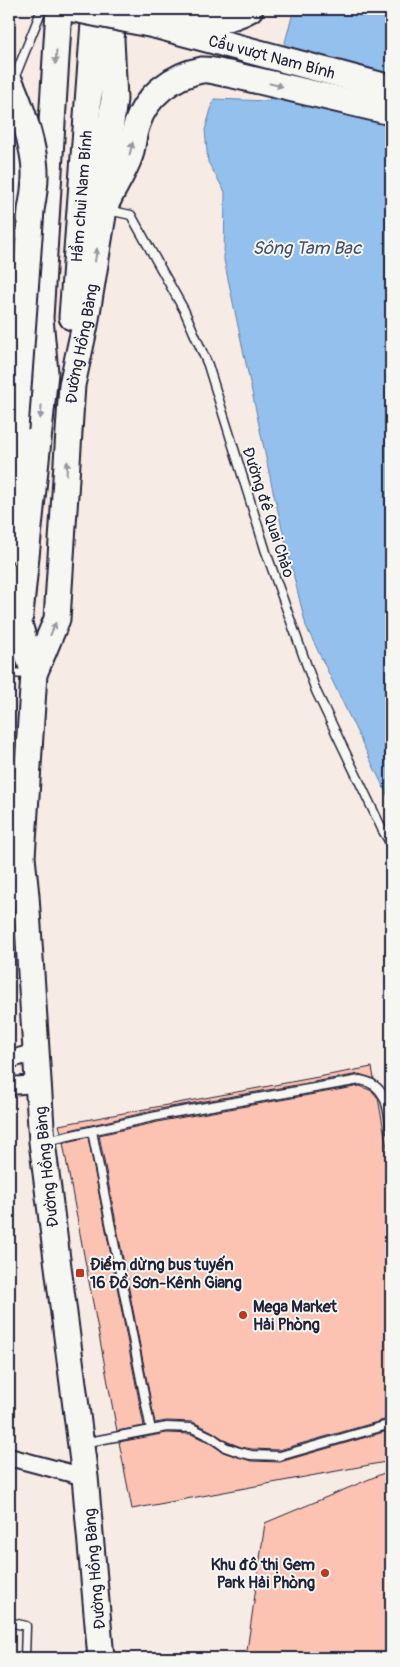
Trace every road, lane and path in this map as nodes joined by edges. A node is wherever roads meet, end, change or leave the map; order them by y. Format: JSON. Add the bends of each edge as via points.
{"nodes":[{"id":1,"x":42,"y":9,"type":"edge"},
{"id":2,"x":59,"y":9,"type":"edge"},
{"id":3,"x":74,"y":9,"type":"edge"},
{"id":4,"x":80,"y":9,"type":"edge"},
{"id":5,"x":96,"y":9,"type":"edge"},
{"id":6,"x":114,"y":9,"type":"edge"},
{"id":7,"x":129,"y":9,"type":"edge"},
{"id":8,"x":250,"y":9,"type":"edge"},
{"id":9,"x":154,"y":25,"type":"junction"},
{"id":10,"x":9,"y":80,"type":"edge"},
{"id":11,"x":391,"y":88,"type":"edge"},
{"id":12,"x":9,"y":95,"type":"edge"},
{"id":13,"x":114,"y":99,"type":"junction"},
{"id":14,"x":391,"y":112,"type":"edge"},
{"id":15,"x":9,"y":125,"type":"edge"},
{"id":16,"x":104,"y":209,"type":"junction"},
{"id":17,"x":13,"y":218,"type":"edge"},
{"id":18,"x":9,"y":299,"type":"edge"},
{"id":19,"x":45,"y":373,"type":"junction"},
{"id":20,"x":72,"y":385,"type":"junction"},
{"id":21,"x":9,"y":506,"type":"edge"},
{"id":22,"x":24,"y":570,"type":"junction"},
{"id":23,"x":9,"y":672,"type":"edge"},
{"id":24,"x":34,"y":674,"type":"junction"},
{"id":25,"x":391,"y":844,"type":"edge"},
{"id":26,"x":35,"y":1052,"type":"junction"},
{"id":27,"x":9,"y":1060,"type":"edge"},
{"id":28,"x":37,"y":1084,"type":"junction"},
{"id":29,"x":9,"y":1086,"type":"edge"},
{"id":30,"x":92,"y":1131,"type":"junction"},
{"id":31,"x":391,"y":1131,"type":"edge"},
{"id":32,"x":42,"y":1142,"type":"junction"},
{"id":33,"x":391,"y":1424,"type":"edge"},
{"id":34,"x":151,"y":1430,"type":"junction"},
{"id":35,"x":81,"y":1443,"type":"junction"},
{"id":36,"x":9,"y":1457,"type":"edge"},
{"id":37,"x":86,"y":1478,"type":"junction"},
{"id":38,"x":9,"y":1622,"type":"edge"},
{"id":39,"x":25,"y":1658,"type":"edge"},
{"id":40,"x":101,"y":1658,"type":"edge"}],
"edges":[{"from":1,"to":12,"type":"lane"},
{"from":2,"to":19,"type":"main road","name":"Đường Hồng Bàng","one_way":true,"via":[[40,318]]},
{"from":3,"to":9,"type":"main road","name":"Cầu vượt Nam Bính","bridge":true},
{"from":4,"to":19,"type":"main road","name":"Hầm chui Nam Bính","via":[[56,321]]},
{"from":5,"to":20,"type":"main road","name":"Hầm chui Nam Bính","via":[[72,312]]},
{"from":6,"to":13,"type":"main road","name":"Đường Hồng Bàng","via":[[111,39]]},
{"from":7,"to":13,"type":"main road","via":[[127,40]]},
{"from":8,"to":9,"type":"main road","name":"Cầu vượt Nam Bính","via":[[241,15],[196,23]]},
{"from":9,"to":11,"type":"main road","name":"Cầu vượt Nam Bính"},
{"from":10,"to":21,"type":"main road","bridge":true,"via":[[30,142],[36,174]]},
{"from":13,"to":16,"type":"main road","name":"Đường Hồng Bàng","via":[[105,170]]},
{"from":16,"to":14,"type":"main road","one_way":true,"via":[[130,155],[142,110],[156,93],[181,76],[204,70],[228,74]]},
{"from":15,"to":17,"type":"lane","via":[[16,148],[18,172]]},
{"from":20,"to":16,"type":"main road","name":"Đường Hồng Bàng","one_way":true},
{"from":16,"to":25,"type":"lane","name":"Đường đê Quai Chảo","via":[[131,215],[188,320],[208,365],[266,552],[316,691]]},
{"from":17,"to":18,"type":"lane"},
{"from":19,"to":22,"type":"main road","name":"Đường Hồng Bàng","one_way":true},
{"from":24,"to":20,"type":"main road","name":"Đường Hồng Bàng","one_way":true,"via":[[57,619]]},
{"from":21,"to":22,"type":"main road"},
{"from":22,"to":24,"type":"main road","name":"Đường Hồng Bàng","via":[[19,624]]},
{"from":23,"to":24,"type":"lane"},
{"from":24,"to":26,"type":"main road","name":"Đường Hồng Bàng","via":[[22,896]]},
{"from":26,"to":27,"type":"street"},
{"from":26,"to":28,"type":"main road","name":"Đường Hồng Bàng"},
{"from":28,"to":29,"type":"street"},
{"from":28,"to":32,"type":"main road","name":"Đường Hồng Bàng"},
{"from":30,"to":31,"type":"lane","via":[[166,1114],[360,1080],[371,1082],[379,1089]]},
{"from":30,"to":32,"type":"lane"},
{"from":30,"to":34,"type":"lane"},
{"from":32,"to":35,"type":"main road","name":"Đường Hồng Bàng"},
{"from":33,"to":34,"type":"lane","via":[[280,1456],[238,1452],[192,1428]]},
{"from":34,"to":35,"type":"lane"},
{"from":35,"to":37,"type":"main road","name":"Đường Hồng Bàng"},
{"from":36,"to":37,"type":"street"},
{"from":37,"to":40,"type":"main road","name":"Đường Hồng Bàng"},
{"from":38,"to":39,"type":"lane","via":[[26,1626]]}]}
